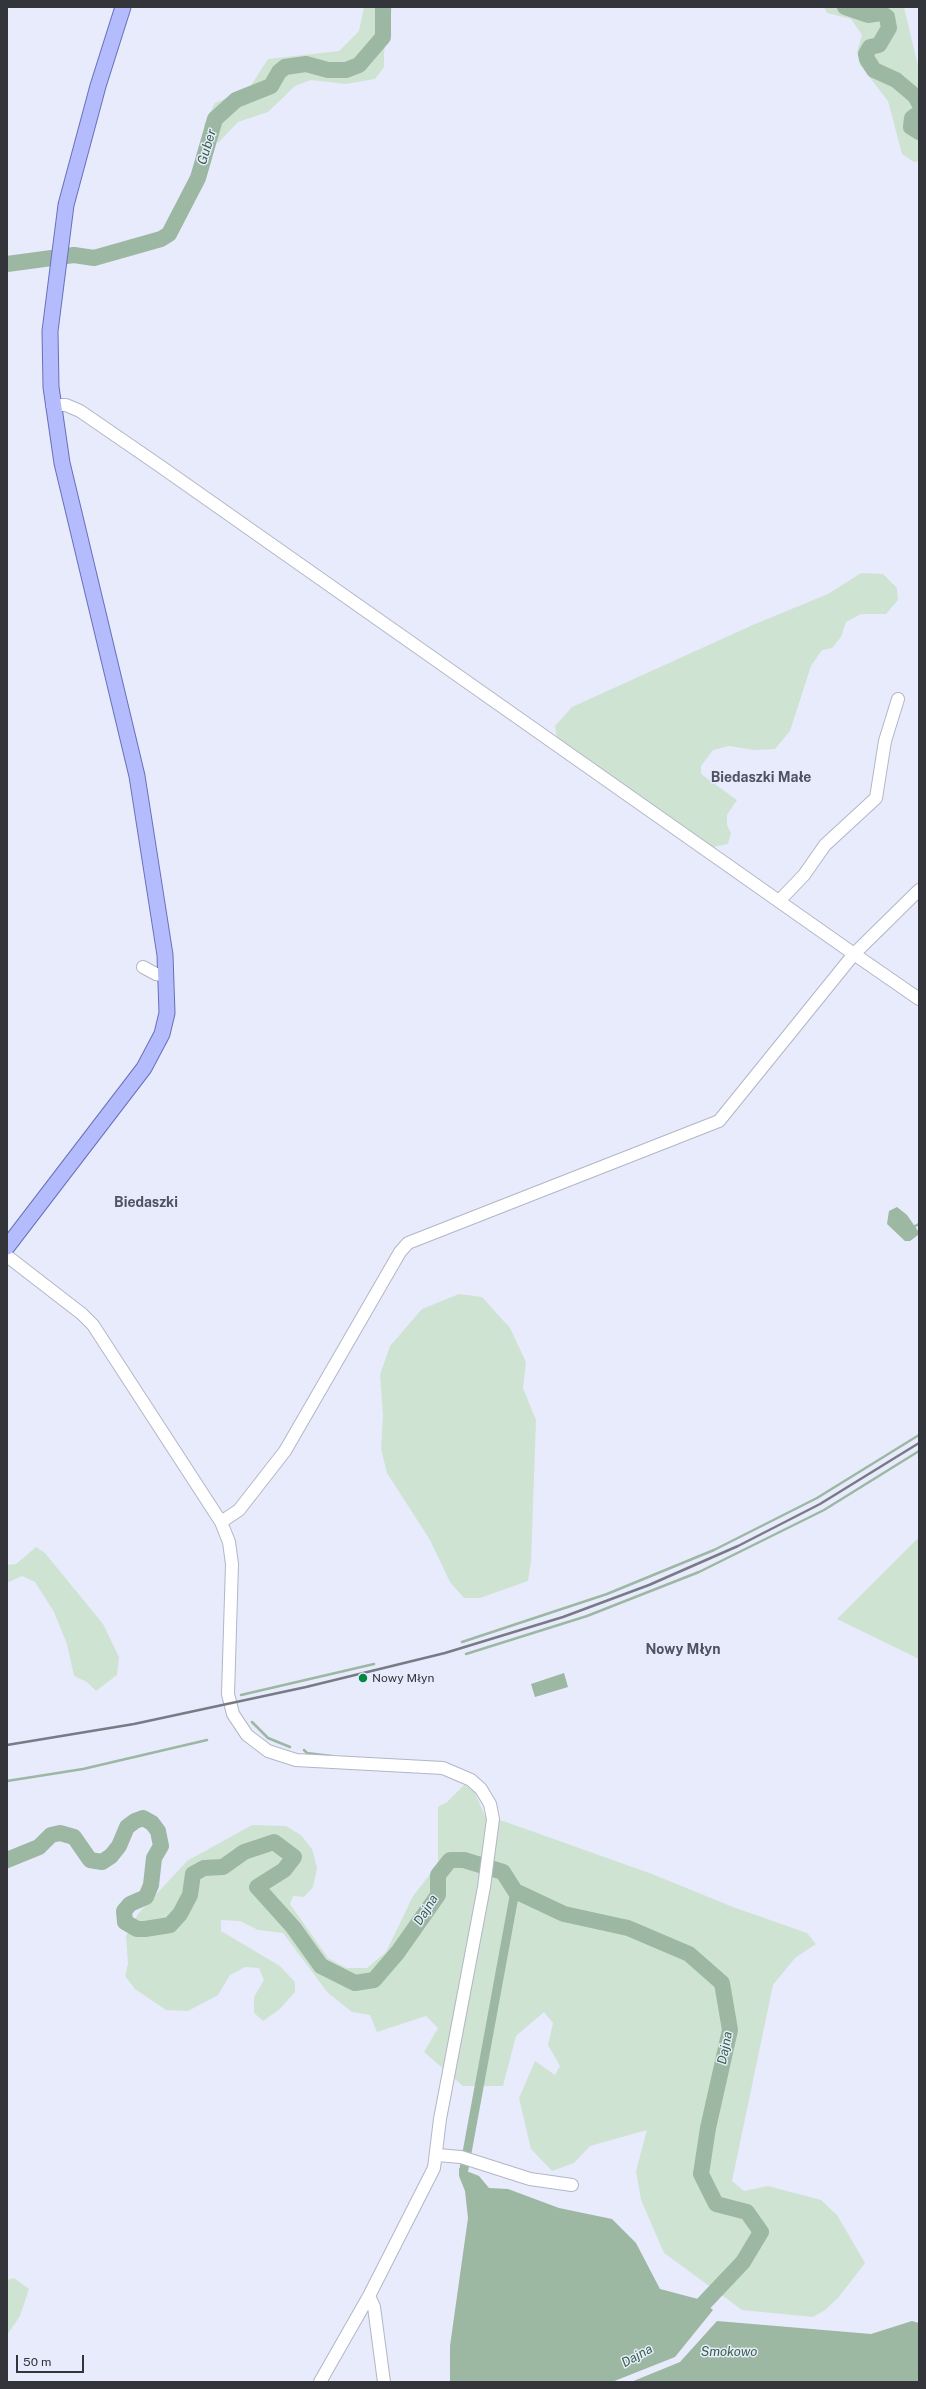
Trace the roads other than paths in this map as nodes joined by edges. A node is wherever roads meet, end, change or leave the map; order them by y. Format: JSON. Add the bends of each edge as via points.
{"nodes":[{"id":1,"x":123,"y":7,"type":"edge"},
{"id":2,"x":52,"y":405,"type":"junction"},
{"id":3,"x":898,"y":699,"type":"dead end"},
{"id":4,"x":919,"y":890,"type":"edge"},
{"id":5,"x":779,"y":901,"type":"junction"},
{"id":6,"x":854,"y":954,"type":"junction"},
{"id":7,"x":143,"y":967,"type":"dead end"},
{"id":8,"x":167,"y":976,"type":"junction"},
{"id":9,"x":919,"y":999,"type":"edge"},
{"id":10,"x":7,"y":1247,"type":"edge"},
{"id":11,"x":7,"y":1256,"type":"edge"},
{"id":12,"x":221,"y":1522,"type":"junction"},
{"id":13,"x":437,"y":2155,"type":"junction"},
{"id":14,"x":572,"y":2185,"type":"dead end"},
{"id":15,"x":369,"y":2296,"type":"junction"},
{"id":16,"x":320,"y":2382,"type":"edge"},
{"id":17,"x":384,"y":2382,"type":"edge"}],
"edges":[{"from":1,"to":2,"type":"main road","via":[[73,178],[61,242],[50,331]]},
{"from":2,"to":5,"type":"street","via":[[66,405],[80,412],[160,466]]},
{"from":2,"to":8,"type":"main road","via":[[66,477],[136,776]]},
{"from":3,"to":5,"type":"street","via":[[885,741],[876,798],[825,845],[804,875]]},
{"from":4,"to":6,"type":"street"},
{"from":5,"to":6,"type":"street"},
{"from":6,"to":9,"type":"street"},
{"from":6,"to":12,"type":"street","via":[[719,1121],[408,1243],[400,1252],[285,1451],[239,1510]]},
{"from":7,"to":8,"type":"street"},
{"from":8,"to":10,"type":"main road","via":[[165,1024],[151,1059]]},
{"from":11,"to":12,"type":"street","via":[[94,1326]]},
{"from":12,"to":13,"type":"street","via":[[229,1542],[232,1564],[228,1694],[233,1714],[247,1735],[268,1751],[290,1759],[444,1768],[459,1773],[481,1789],[490,1804],[493,1819],[484,1887],[440,2119]]},
{"from":13,"to":14,"type":"street","via":[[461,2157],[530,2179]]},
{"from":13,"to":15,"type":"street","via":[[427,2185]]},
{"from":15,"to":16,"type":"street"},
{"from":15,"to":17,"type":"street","via":[[374,2307]]}]}
